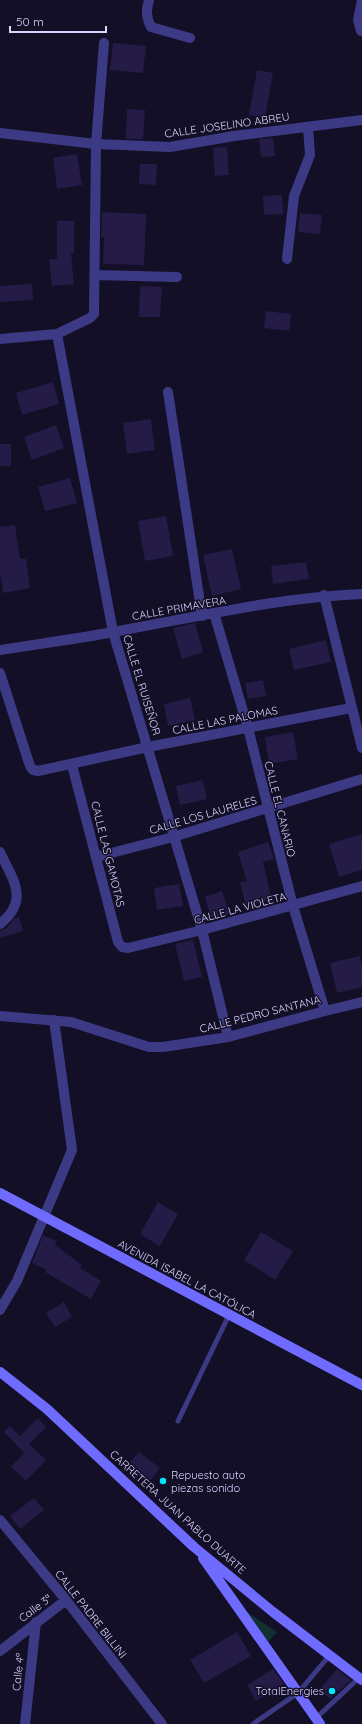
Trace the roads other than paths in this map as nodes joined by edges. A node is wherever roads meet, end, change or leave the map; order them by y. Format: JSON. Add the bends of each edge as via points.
{"nodes":[{"id":1,"x":149,"y":0,"type":"edge"},
{"id":2,"x":362,"y":0,"type":"edge"},
{"id":3,"x":361,"y":31,"type":"edge"},
{"id":4,"x":190,"y":38,"type":"dead end"},
{"id":5,"x":104,"y":43,"type":"dead end"},
{"id":6,"x":362,"y":120,"type":"edge"},
{"id":7,"x":308,"y":127,"type":"junction"},
{"id":8,"x":0,"y":133,"type":"edge"},
{"id":9,"x":96,"y":144,"type":"junction"},
{"id":10,"x":287,"y":259,"type":"dead end"},
{"id":11,"x":94,"y":275,"type":"junction"},
{"id":12,"x":177,"y":277,"type":"dead end"},
{"id":13,"x":57,"y":334,"type":"junction"},
{"id":14,"x":0,"y":339,"type":"edge"},
{"id":15,"x":168,"y":392,"type":"dead end"},
{"id":16,"x":362,"y":594,"type":"edge"},
{"id":17,"x":324,"y":596,"type":"junction"},
{"id":18,"x":214,"y":613,"type":"junction"},
{"id":19,"x":202,"y":616,"type":"junction"},
{"id":20,"x":113,"y":632,"type":"junction"},
{"id":21,"x":0,"y":650,"type":"edge"},
{"id":22,"x":0,"y":673,"type":"edge"},
{"id":23,"x":351,"y":708,"type":"junction"},
{"id":24,"x":248,"y":728,"type":"junction"},
{"id":25,"x":148,"y":747,"type":"junction"},
{"id":26,"x":362,"y":748,"type":"edge"},
{"id":27,"x":72,"y":765,"type":"junction"},
{"id":28,"x":362,"y":779,"type":"edge"},
{"id":29,"x":268,"y":809,"type":"junction"},
{"id":30,"x":174,"y":837,"type":"junction"},
{"id":31,"x":0,"y":852,"type":"edge"},
{"id":32,"x":96,"y":857,"type":"junction"},
{"id":33,"x":362,"y":886,"type":"edge"},
{"id":34,"x":293,"y":906,"type":"junction"},
{"id":35,"x":0,"y":924,"type":"edge"},
{"id":36,"x":202,"y":930,"type":"junction"},
{"id":37,"x":122,"y":947,"type":"joint"},
{"id":38,"x":362,"y":1002,"type":"edge"},
{"id":39,"x":325,"y":1011,"type":"junction"},
{"id":40,"x":0,"y":1016,"type":"edge"},
{"id":41,"x":54,"y":1020,"type":"junction"},
{"id":42,"x":228,"y":1036,"type":"junction"},
{"id":43,"x":0,"y":1193,"type":"edge"},
{"id":44,"x":44,"y":1216,"type":"junction"},
{"id":45,"x":0,"y":1310,"type":"edge"},
{"id":46,"x":229,"y":1315,"type":"junction"},
{"id":47,"x":0,"y":1372,"type":"edge"},
{"id":48,"x":362,"y":1385,"type":"edge"},
{"id":49,"x":178,"y":1422,"type":"dead end"},
{"id":50,"x":1,"y":1523,"type":"edge"},
{"id":51,"x":194,"y":1547,"type":"junction"},
{"id":52,"x":66,"y":1600,"type":"junction"},
{"id":53,"x":36,"y":1622,"type":"junction"},
{"id":54,"x":0,"y":1651,"type":"edge"},
{"id":55,"x":329,"y":1656,"type":"junction"},
{"id":56,"x":361,"y":1680,"type":"edge"},
{"id":57,"x":298,"y":1693,"type":"junction"},
{"id":58,"x":318,"y":1721,"type":"edge"},
{"id":59,"x":25,"y":1724,"type":"edge"},
{"id":60,"x":162,"y":1724,"type":"edge"},
{"id":61,"x":253,"y":1724,"type":"edge"}],
"edges":[{"from":1,"to":4,"type":"street","via":[[147,20],[151,27]]},
{"from":2,"to":3,"type":"street","via":[[358,20]]},
{"from":5,"to":9,"type":"street"},
{"from":6,"to":7,"type":"street","name":"CALLE JOSELINO ABREU"},
{"from":7,"to":9,"type":"street","name":"CALLE JOSELINO ABREU","via":[[170,147]]},
{"from":7,"to":10,"type":"street","via":[[310,155],[294,196]]},
{"from":8,"to":9,"type":"street","name":"CALLE JOSELINO ABREU"},
{"from":9,"to":11,"type":"street"},
{"from":11,"to":12,"type":"street"},
{"from":11,"to":13,"type":"street","via":[[94,314]]},
{"from":13,"to":14,"type":"street"},
{"from":13,"to":20,"type":"street","name":"CALLE EL RUISEÑOR"},
{"from":15,"to":19,"type":"street"},
{"from":16,"to":17,"type":"street","name":"CALLE PRIMAVERA"},
{"from":17,"to":18,"type":"street","name":"CALLE PRIMAVERA"},
{"from":17,"to":23,"type":"street"},
{"from":18,"to":19,"type":"street","name":"CALLE PRIMAVERA"},
{"from":18,"to":24,"type":"street","name":"CALLE EL CANARIO"},
{"from":19,"to":20,"type":"street","name":"CALLE PRIMAVERA"},
{"from":20,"to":21,"type":"street","name":"CALLE PRIMAVERA"},
{"from":20,"to":25,"type":"street","name":"CALLE EL RUISEÑOR"},
{"from":22,"to":27,"type":"street","name":"CALLE LAS PALOMAS","via":[[33,770]]},
{"from":23,"to":24,"type":"street","name":"CALLE LAS PALOMAS"},
{"from":23,"to":26,"type":"street"},
{"from":24,"to":25,"type":"street","name":"CALLE LAS PALOMAS"},
{"from":24,"to":29,"type":"street","name":"CALLE EL CANARIO"},
{"from":25,"to":27,"type":"street","name":"CALLE LAS PALOMAS"},
{"from":25,"to":30,"type":"street","name":"CALLE EL RUISEÑOR"},
{"from":27,"to":32,"type":"street","name":"CALLE LAS GAMOTAS"},
{"from":28,"to":29,"type":"street","name":"CALLE LOS LAURELES"},
{"from":29,"to":30,"type":"street","name":"CALLE LOS LAURELES"},
{"from":29,"to":34,"type":"street","name":"CALLE EL CANARIO"},
{"from":30,"to":32,"type":"street","name":"CALLE LOS LAURELES"},
{"from":30,"to":36,"type":"street","name":"CALLE EL RUISEÑOR"},
{"from":31,"to":35,"type":"street","via":[[16,884],[18,896],[8,918]]},
{"from":32,"to":37,"type":"street","name":"CALLE LAS GAMOTAS","via":[[118,942]]},
{"from":33,"to":34,"type":"street","name":"CALLE LA VIOLETA"},
{"from":34,"to":36,"type":"street","name":"CALLE LA VIOLETA"},
{"from":34,"to":39,"type":"street","name":"CALLE EL CANARIO"},
{"from":36,"to":37,"type":"street","name":"CALLE LA VIOLETA","via":[[128,948]]},
{"from":36,"to":42,"type":"street","name":"CALLE EL RUISEÑOR"},
{"from":38,"to":39,"type":"street","name":"CALLE PEDRO SANTANA"},
{"from":39,"to":42,"type":"street","name":"CALLE PEDRO SANTANA"},
{"from":40,"to":41,"type":"street","name":"CALLE PEDRO SANTANA"},
{"from":41,"to":42,"type":"street","name":"CALLE PEDRO SANTANA","via":[[71,1022],[149,1047],[164,1047]]},
{"from":41,"to":44,"type":"street","via":[[72,1150]]},
{"from":43,"to":44,"type":"main road","name":"AVENIDA ISABEL LA CATÓLICA"},
{"from":44,"to":45,"type":"street","via":[[17,1281]]},
{"from":44,"to":46,"type":"main road","name":"AVENIDA ISABEL LA CATÓLICA"},
{"from":46,"to":48,"type":"main road","name":"AVENIDA ISABEL LA CATÓLICA"},
{"from":46,"to":49,"type":"lane"},
{"from":47,"to":51,"type":"main road","name":"CARRETERA JUAN PABLO DUARTE","via":[[47,1409]]},
{"from":50,"to":52,"type":"street","name":"CALLE PADRE BILLINI"},
{"from":51,"to":55,"type":"main road","name":"CARRETERA JUAN PABLO DUARTE"},
{"from":51,"to":57,"type":"main road"},
{"from":52,"to":53,"type":"street","name":"Calle 3ª"},
{"from":52,"to":60,"type":"street","name":"CALLE PADRE BILLINI"},
{"from":53,"to":54,"type":"street","name":"Calle 3ª"},
{"from":53,"to":59,"type":"street","name":"Calle 4ª"},
{"from":55,"to":56,"type":"main road","name":"CARRETERA JUAN PABLO DUARTE"},
{"from":55,"to":57,"type":"lane"},
{"from":56,"to":58,"type":"lane"},
{"from":57,"to":58,"type":"main road"},
{"from":57,"to":61,"type":"lane"}]}
